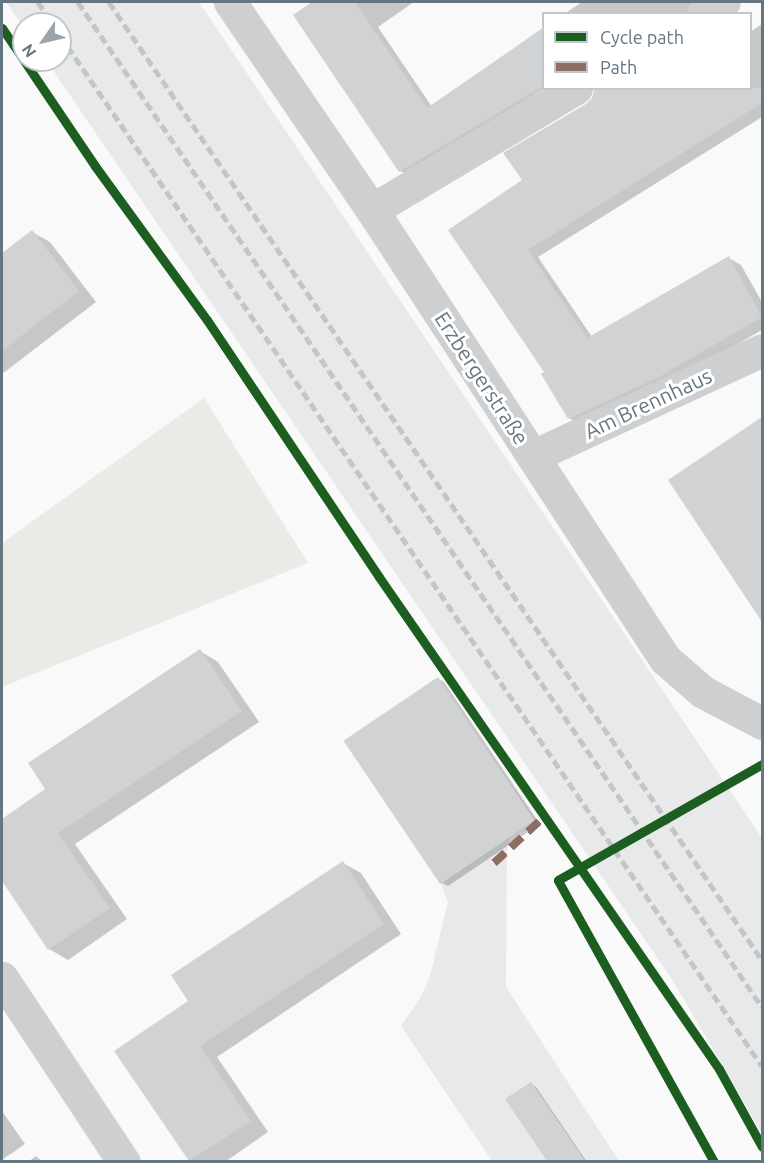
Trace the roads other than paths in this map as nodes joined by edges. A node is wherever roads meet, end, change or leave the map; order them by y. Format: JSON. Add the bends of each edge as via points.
{"nodes":[{"id":1,"x":230,"y":2,"type":"edge"},
{"id":2,"x":723,"y":2,"type":"edge"},
{"id":3,"x":706,"y":12,"type":"edge"},
{"id":4,"x":573,"y":90,"type":"edge"},
{"id":5,"x":372,"y":210,"type":"junction"},
{"id":6,"x":762,"y":350,"type":"edge"},
{"id":7,"x":533,"y":456,"type":"junction"},
{"id":8,"x":762,"y":723,"type":"edge"},
{"id":9,"x":2,"y":978,"type":"edge"},
{"id":10,"x":124,"y":1161,"type":"edge"}],
"edges":[{"from":1,"to":5,"type":"street","name":"Erzbergerstraße"},
{"from":2,"to":3,"type":"street"},
{"from":4,"to":5,"type":"street"},
{"from":5,"to":7,"type":"street","name":"Erzbergerstraße"},
{"from":6,"to":7,"type":"street","name":"Am Brennhaus"},
{"from":7,"to":8,"type":"street","name":"Erzbergerstraße","via":[[665,659],[703,692]]},
{"from":9,"to":10,"type":"street"}]}
